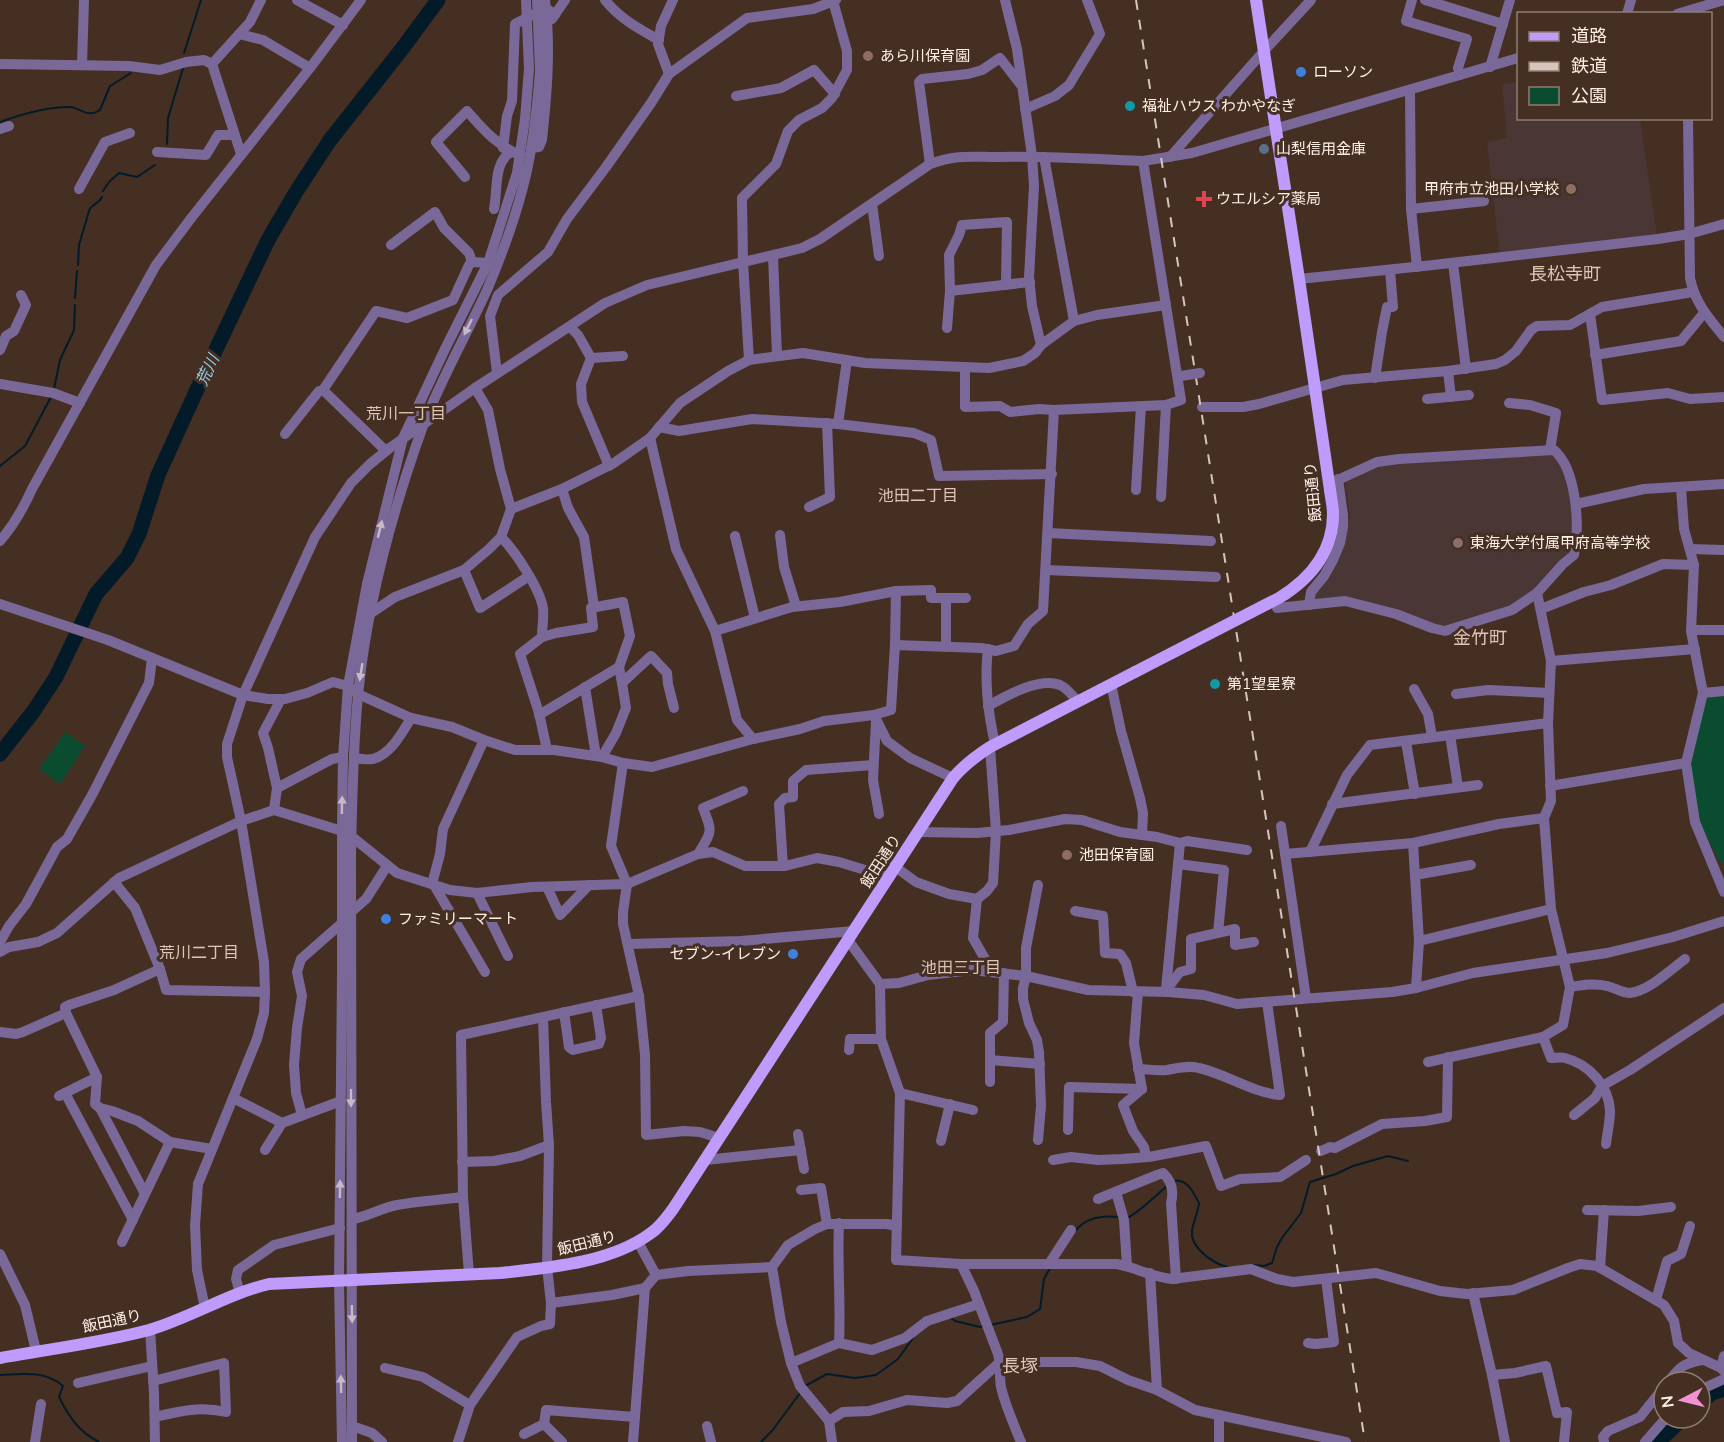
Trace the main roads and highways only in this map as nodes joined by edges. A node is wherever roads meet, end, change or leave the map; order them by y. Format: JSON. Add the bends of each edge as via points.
{"nodes":[{"id":1,"x":1256,"y":0,"type":"edge"},
{"id":2,"x":0,"y":1358,"type":"edge"}],
"edges":[{"from":1,"to":2,"type":"main road","name":"飯田通り","bridge":true,"via":[[1332,484],[1331,531],[1313,570],[1279,598],[972,758],[953,778],[661,1225],[638,1242],[613,1253],[547,1267],[268,1284],[150,1329]]}]}
